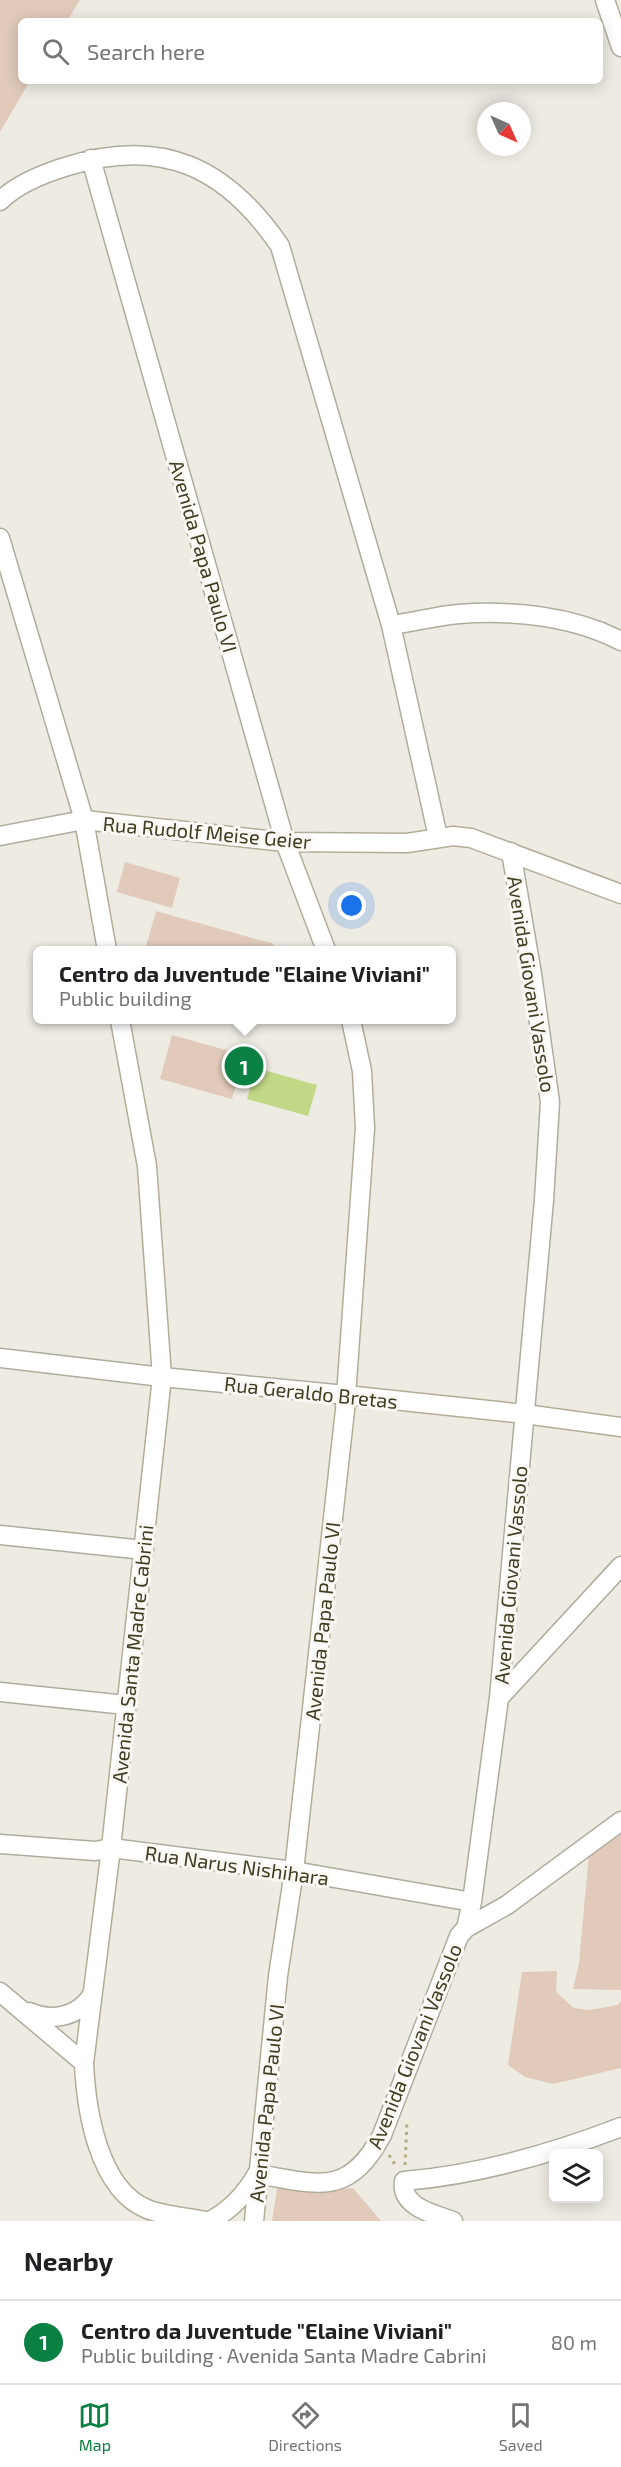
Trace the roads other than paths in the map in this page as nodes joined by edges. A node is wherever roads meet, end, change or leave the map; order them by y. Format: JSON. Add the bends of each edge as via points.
{"nodes":[{"id":1,"x":605,"y":0,"type":"edge"},
{"id":2,"x":621,"y":47,"type":"edge"},
{"id":3,"x":91,"y":159,"type":"junction"},
{"id":4,"x":0,"y":201,"type":"edge"},
{"id":5,"x":0,"y":538,"type":"edge"},
{"id":6,"x":391,"y":625,"type":"junction"},
{"id":7,"x":621,"y":641,"type":"edge"},
{"id":8,"x":84,"y":820,"type":"junction"},
{"id":9,"x":0,"y":836,"type":"edge"},
{"id":10,"x":438,"y":837,"type":"junction"},
{"id":11,"x":285,"y":842,"type":"junction"},
{"id":12,"x":511,"y":852,"type":"junction"},
{"id":13,"x":621,"y":894,"type":"edge"},
{"id":14,"x":106,"y":946,"type":"edge"},
{"id":15,"x":324,"y":946,"type":"edge"},
{"id":16,"x":121,"y":1024,"type":"edge"},
{"id":17,"x":352,"y":1024,"type":"edge"},
{"id":18,"x":0,"y":1358,"type":"edge"},
{"id":19,"x":162,"y":1377,"type":"junction"},
{"id":20,"x":346,"y":1395,"type":"junction"},
{"id":21,"x":525,"y":1414,"type":"junction"},
{"id":22,"x":621,"y":1427,"type":"edge"},
{"id":23,"x":0,"y":1535,"type":"edge"},
{"id":24,"x":144,"y":1550,"type":"junction"},
{"id":25,"x":621,"y":1566,"type":"edge"},
{"id":26,"x":0,"y":1692,"type":"edge"},
{"id":27,"x":499,"y":1698,"type":"junction"},
{"id":28,"x":126,"y":1705,"type":"junction"},
{"id":29,"x":621,"y":1821,"type":"edge"},
{"id":30,"x":0,"y":1844,"type":"edge"},
{"id":31,"x":111,"y":1848,"type":"junction"},
{"id":32,"x":294,"y":1871,"type":"junction"},
{"id":33,"x":472,"y":1902,"type":"junction"},
{"id":34,"x":466,"y":1928,"type":"junction"},
{"id":35,"x":0,"y":1992,"type":"edge"},
{"id":36,"x":92,"y":1995,"type":"junction"},
{"id":37,"x":19,"y":2008,"type":"junction"},
{"id":38,"x":84,"y":2063,"type":"junction"},
{"id":39,"x":621,"y":2127,"type":"edge"},
{"id":40,"x":257,"y":2174,"type":"junction"},
{"id":41,"x":208,"y":2221,"type":"edge"},
{"id":42,"x":254,"y":2221,"type":"edge"},
{"id":43,"x":453,"y":2221,"type":"edge"}],
"edges":[{"from":1,"to":2,"type":"street"},
{"from":3,"to":4,"type":"street","via":[[55,170],[8,193]]},
{"from":3,"to":6,"type":"street","via":[[148,156],[190,164],[248,205],[280,246]]},
{"from":3,"to":11,"type":"street","name":"Avenida Papa Paulo VI"},
{"from":5,"to":8,"type":"street"},
{"from":6,"to":7,"type":"street","via":[[458,614],[495,613],[561,620],[594,628]]},
{"from":6,"to":10,"type":"street"},
{"from":8,"to":9,"type":"street","name":"Rua Rudolf Meise Geier"},
{"from":8,"to":11,"type":"street","name":"Rua Rudolf Meise Geier"},
{"from":8,"to":14,"type":"street"},
{"from":10,"to":11,"type":"street","name":"Rua Rudolf Meise Geier","via":[[407,843]]},
{"from":10,"to":12,"type":"street","name":"Rua Rudolf Meise Geier","via":[[471,838]]},
{"from":11,"to":15,"type":"street","name":"Avenida Papa Paulo VI"},
{"from":12,"to":13,"type":"street","name":"Rua Rudolf Meise Geier"},
{"from":12,"to":21,"type":"street","name":"Avenida Giovani Vassolo","via":[[550,1102]]},
{"from":16,"to":19,"type":"street","name":"Avenida Santa Madre Cabrini","via":[[147,1166]]},
{"from":17,"to":20,"type":"street","name":"Avenida Papa Paulo VI","via":[[362,1071],[365,1128]]},
{"from":18,"to":19,"type":"street","name":"Rua Geraldo Bretas"},
{"from":19,"to":20,"type":"street","name":"Rua Geraldo Bretas"},
{"from":19,"to":24,"type":"street","name":"Avenida Santa Madre Cabrini"},
{"from":20,"to":21,"type":"street","name":"Rua Geraldo Bretas"},
{"from":20,"to":32,"type":"street","name":"Avenida Papa Paulo VI"},
{"from":21,"to":22,"type":"street","name":"Rua Geraldo Bretas"},
{"from":21,"to":27,"type":"street","name":"Avenida Giovani Vassolo"},
{"from":23,"to":24,"type":"street"},
{"from":24,"to":28,"type":"street","name":"Avenida Santa Madre Cabrini"},
{"from":25,"to":27,"type":"street"},
{"from":26,"to":28,"type":"street"},
{"from":27,"to":33,"type":"street","name":"Avenida Giovani Vassolo"},
{"from":28,"to":31,"type":"street","name":"Avenida Santa Madre Cabrini"},
{"from":29,"to":34,"type":"street","via":[[507,1905]]},
{"from":30,"to":31,"type":"street","name":"Rua Narus Nishihara","via":[[96,1851]]},
{"from":31,"to":32,"type":"street","name":"Rua Narus Nishihara"},
{"from":31,"to":36,"type":"street","name":"Avenida Santa Madre Cabrini"},
{"from":32,"to":33,"type":"street","name":"Rua Narus Nishihara"},
{"from":32,"to":40,"type":"street","name":"Avenida Papa Paulo VI","via":[[278,1977]]},
{"from":33,"to":34,"type":"street","name":"Avenida Giovani Vassolo"},
{"from":34,"to":40,"type":"street","name":"Avenida Giovani Vassolo","via":[[459,1936],[382,2135],[370,2155],[354,2173],[333,2183]]},
{"from":35,"to":37,"type":"street"},
{"from":36,"to":37,"type":"street","via":[[83,2006],[55,2018]]},
{"from":36,"to":38,"type":"street","name":"Avenida Santa Madre Cabrini"},
{"from":37,"to":38,"type":"street"},
{"from":38,"to":41,"type":"street","name":"Avenida Santa Madre Cabrini","via":[[89,2116],[100,2152],[116,2184],[128,2198],[147,2209]]},
{"from":39,"to":43,"type":"street","via":[[529,2159],[404,2181],[405,2192],[416,2206]]},
{"from":40,"to":41,"type":"street","via":[[227,2212]]},
{"from":40,"to":42,"type":"street","name":"Avenida Papa Paulo VI"}]}
